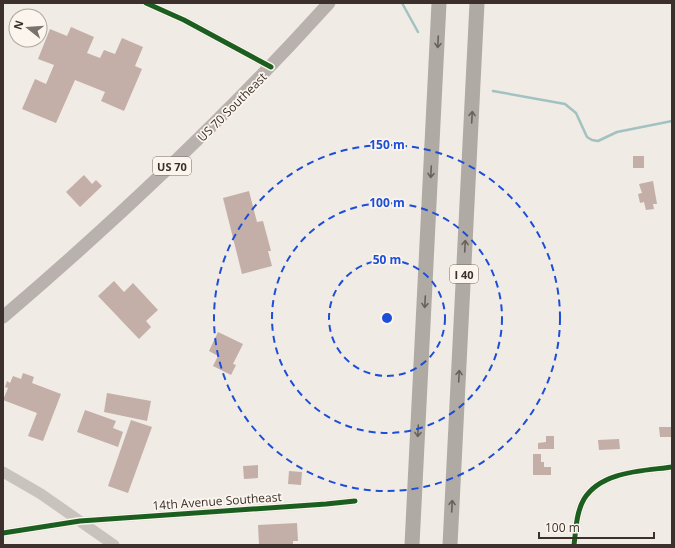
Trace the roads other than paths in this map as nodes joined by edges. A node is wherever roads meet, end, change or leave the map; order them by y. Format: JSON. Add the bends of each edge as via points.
{"nodes":[{"id":1,"x":146,"y":3,"type":"edge"},
{"id":2,"x":329,"y":3,"type":"edge"},
{"id":3,"x":439,"y":3,"type":"edge"},
{"id":4,"x":478,"y":3,"type":"edge"},
{"id":5,"x":271,"y":67,"type":"junction"},
{"id":6,"x":3,"y":317,"type":"edge"},
{"id":7,"x":672,"y":467,"type":"edge"},
{"id":8,"x":3,"y":472,"type":"edge"},
{"id":9,"x":355,"y":501,"type":"dead end"},
{"id":10,"x":80,"y":521,"type":"junction"},
{"id":11,"x":3,"y":533,"type":"edge"},
{"id":12,"x":114,"y":545,"type":"edge"},
{"id":13,"x":412,"y":545,"type":"edge"},
{"id":14,"x":450,"y":545,"type":"edge"},
{"id":15,"x":574,"y":545,"type":"edge"}],
"edges":[{"from":1,"to":5,"type":"street","via":[[184,20]]},
{"from":2,"to":5,"type":"main road","name":"US 70 Southeast","number":"US 70"},
{"from":3,"to":13,"type":"highway","one_way":true},
{"from":14,"to":4,"type":"highway","number":"I 40","one_way":true},
{"from":5,"to":6,"type":"main road","name":"US 70 Southeast","number":"US 70","via":[[143,193]]},
{"from":7,"to":15,"type":"street","via":[[629,473],[608,479],[592,490],[584,499],[579,512]]},
{"from":8,"to":10,"type":"street"},
{"from":9,"to":10,"type":"street","name":"14th Avenue Southeast"},
{"from":10,"to":11,"type":"street","name":"14th Avenue Southeast"},
{"from":10,"to":12,"type":"street"}]}
